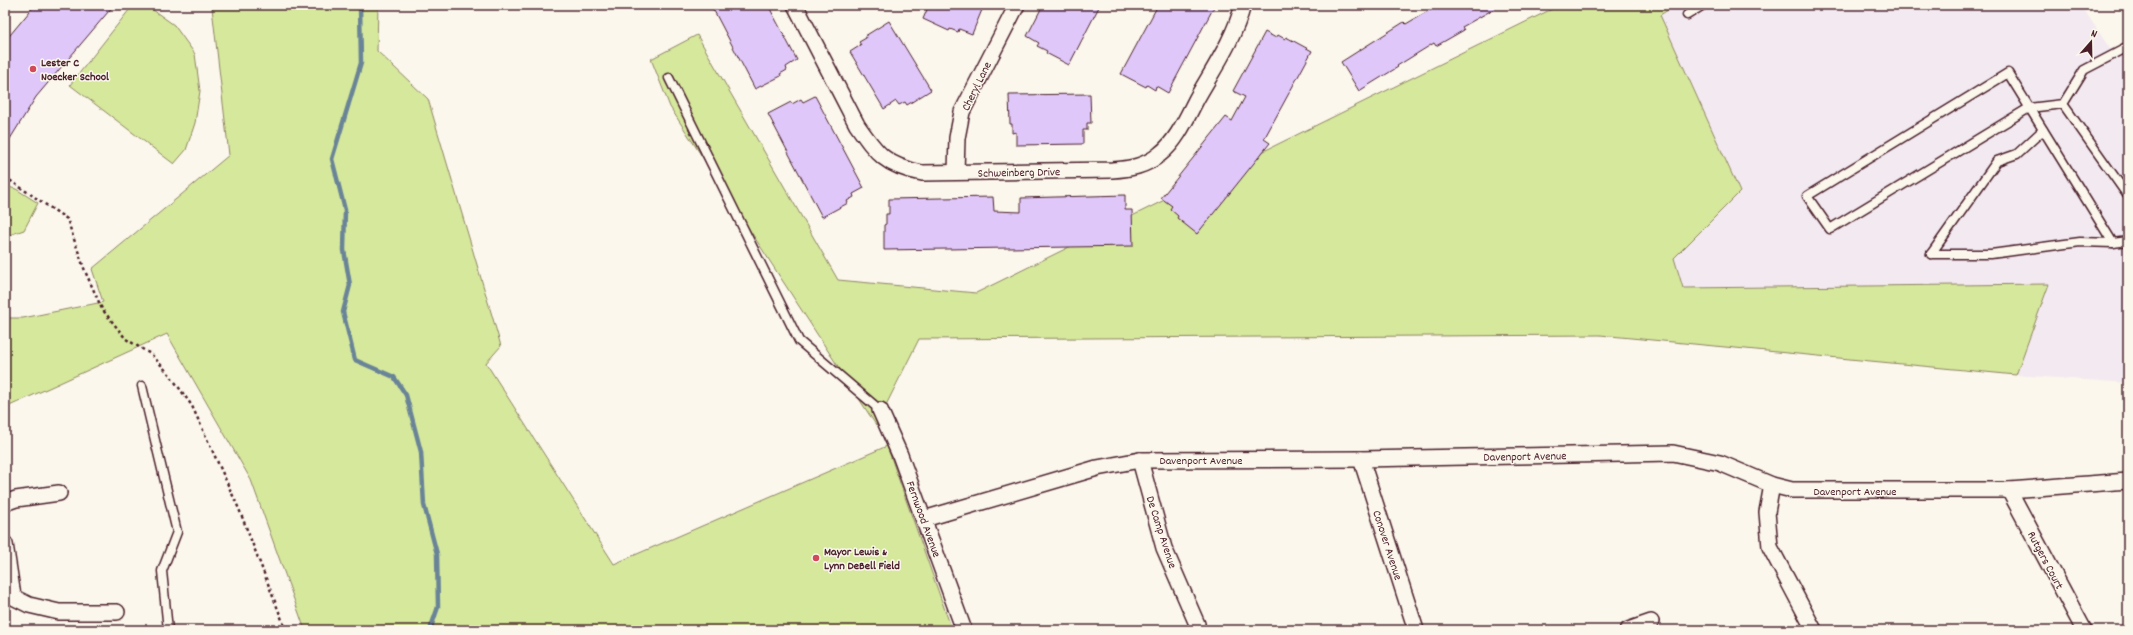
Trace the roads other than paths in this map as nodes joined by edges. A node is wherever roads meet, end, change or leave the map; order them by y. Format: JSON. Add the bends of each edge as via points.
{"nodes":[{"id":1,"x":795,"y":5,"type":"edge"},
{"id":2,"x":1017,"y":5,"type":"edge"},
{"id":3,"x":1243,"y":5,"type":"edge"},
{"id":4,"x":1703,"y":5,"type":"edge"},
{"id":5,"x":1687,"y":15,"type":"dead end"},
{"id":6,"x":2128,"y":47,"type":"edge"},
{"id":7,"x":670,"y":78,"type":"dead end"},
{"id":8,"x":2063,"y":104,"type":"junction"},
{"id":9,"x":2029,"y":108,"type":"junction"},
{"id":10,"x":2043,"y":130,"type":"junction"},
{"id":11,"x":956,"y":172,"type":"junction"},
{"id":12,"x":2128,"y":196,"type":"edge"},
{"id":13,"x":2128,"y":241,"type":"edge"},
{"id":14,"x":2113,"y":243,"type":"junction"},
{"id":15,"x":142,"y":386,"type":"dead end"},
{"id":16,"x":880,"y":410,"type":"joint"},
{"id":17,"x":1361,"y":459,"type":"junction"},
{"id":18,"x":1140,"y":460,"type":"junction"},
{"id":19,"x":2128,"y":481,"type":"edge"},
{"id":20,"x":1772,"y":485,"type":"junction"},
{"id":21,"x":2009,"y":490,"type":"junction"},
{"id":22,"x":59,"y":493,"type":"dead end"},
{"id":23,"x":5,"y":503,"type":"edge"},
{"id":24,"x":924,"y":520,"type":"junction"},
{"id":25,"x":5,"y":544,"type":"edge"},
{"id":26,"x":9,"y":595,"type":"edge"},
{"id":27,"x":117,"y":612,"type":"dead end"},
{"id":28,"x":1651,"y":622,"type":"dead end"},
{"id":29,"x":1197,"y":624,"type":"dead end"},
{"id":30,"x":168,"y":630,"type":"edge"},
{"id":31,"x":964,"y":630,"type":"edge"},
{"id":32,"x":1416,"y":630,"type":"edge"},
{"id":33,"x":1628,"y":630,"type":"edge"},
{"id":34,"x":1814,"y":630,"type":"edge"},
{"id":35,"x":2084,"y":630,"type":"edge"}],
"edges":[{"from":1,"to":11,"type":"street","name":"Schweinberg Drive","via":[[857,125],[876,151],[895,166],[906,170],[922,173]]},
{"from":2,"to":11,"type":"street","name":"Cheryl Lane","via":[[962,112],[957,138]]},
{"from":3,"to":11,"type":"street","name":"Schweinberg Drive","via":[[1228,43],[1179,131],[1161,154],[1150,162],[1127,169]]},
{"from":4,"to":5,"type":"lane"},
{"from":6,"to":8,"type":"lane","via":[[2084,70]]},
{"from":7,"to":16,"type":"lane","via":[[799,341]]},
{"from":8,"to":9,"type":"lane"},
{"from":8,"to":12,"type":"lane"},
{"from":9,"to":9,"type":"lane","via":[[2008,73],[1807,196],[1830,229]]},
{"from":9,"to":10,"type":"lane"},
{"from":10,"to":14,"type":"lane"},
{"from":10,"to":14,"type":"lane","via":[[2017,154],[1997,162],[1931,254],[1991,254],[2080,242]]},
{"from":13,"to":14,"type":"lane"},
{"from":15,"to":30,"type":"lane","via":[[177,532],[162,571]]},
{"from":16,"to":24,"type":"street","name":"Fernwood Avenue"},
{"from":17,"to":18,"type":"street","name":"Davenport Avenue"},
{"from":17,"to":20,"type":"street","name":"Davenport Avenue","via":[[1673,453],[1720,463]]},
{"from":17,"to":32,"type":"street","name":"Conover Avenue"},
{"from":18,"to":24,"type":"street","name":"Davenport Avenue","via":[[1097,468]]},
{"from":18,"to":29,"type":"street","name":"De Camp Avenue","via":[[1164,548]]},
{"from":19,"to":21,"type":"street","name":"Davenport Avenue"},
{"from":20,"to":21,"type":"street","name":"Davenport Avenue","via":[[1792,490],[1813,491]]},
{"from":20,"to":34,"type":"street","via":[[1767,512],[1770,547]]},
{"from":21,"to":35,"type":"street","name":"Rutgers Court"},
{"from":22,"to":23,"type":"street"},
{"from":24,"to":31,"type":"street","name":"Fernwood Avenue"},
{"from":25,"to":26,"type":"street"},
{"from":26,"to":27,"type":"street","via":[[29,605],[59,612]]},
{"from":28,"to":33,"type":"street"}]}
